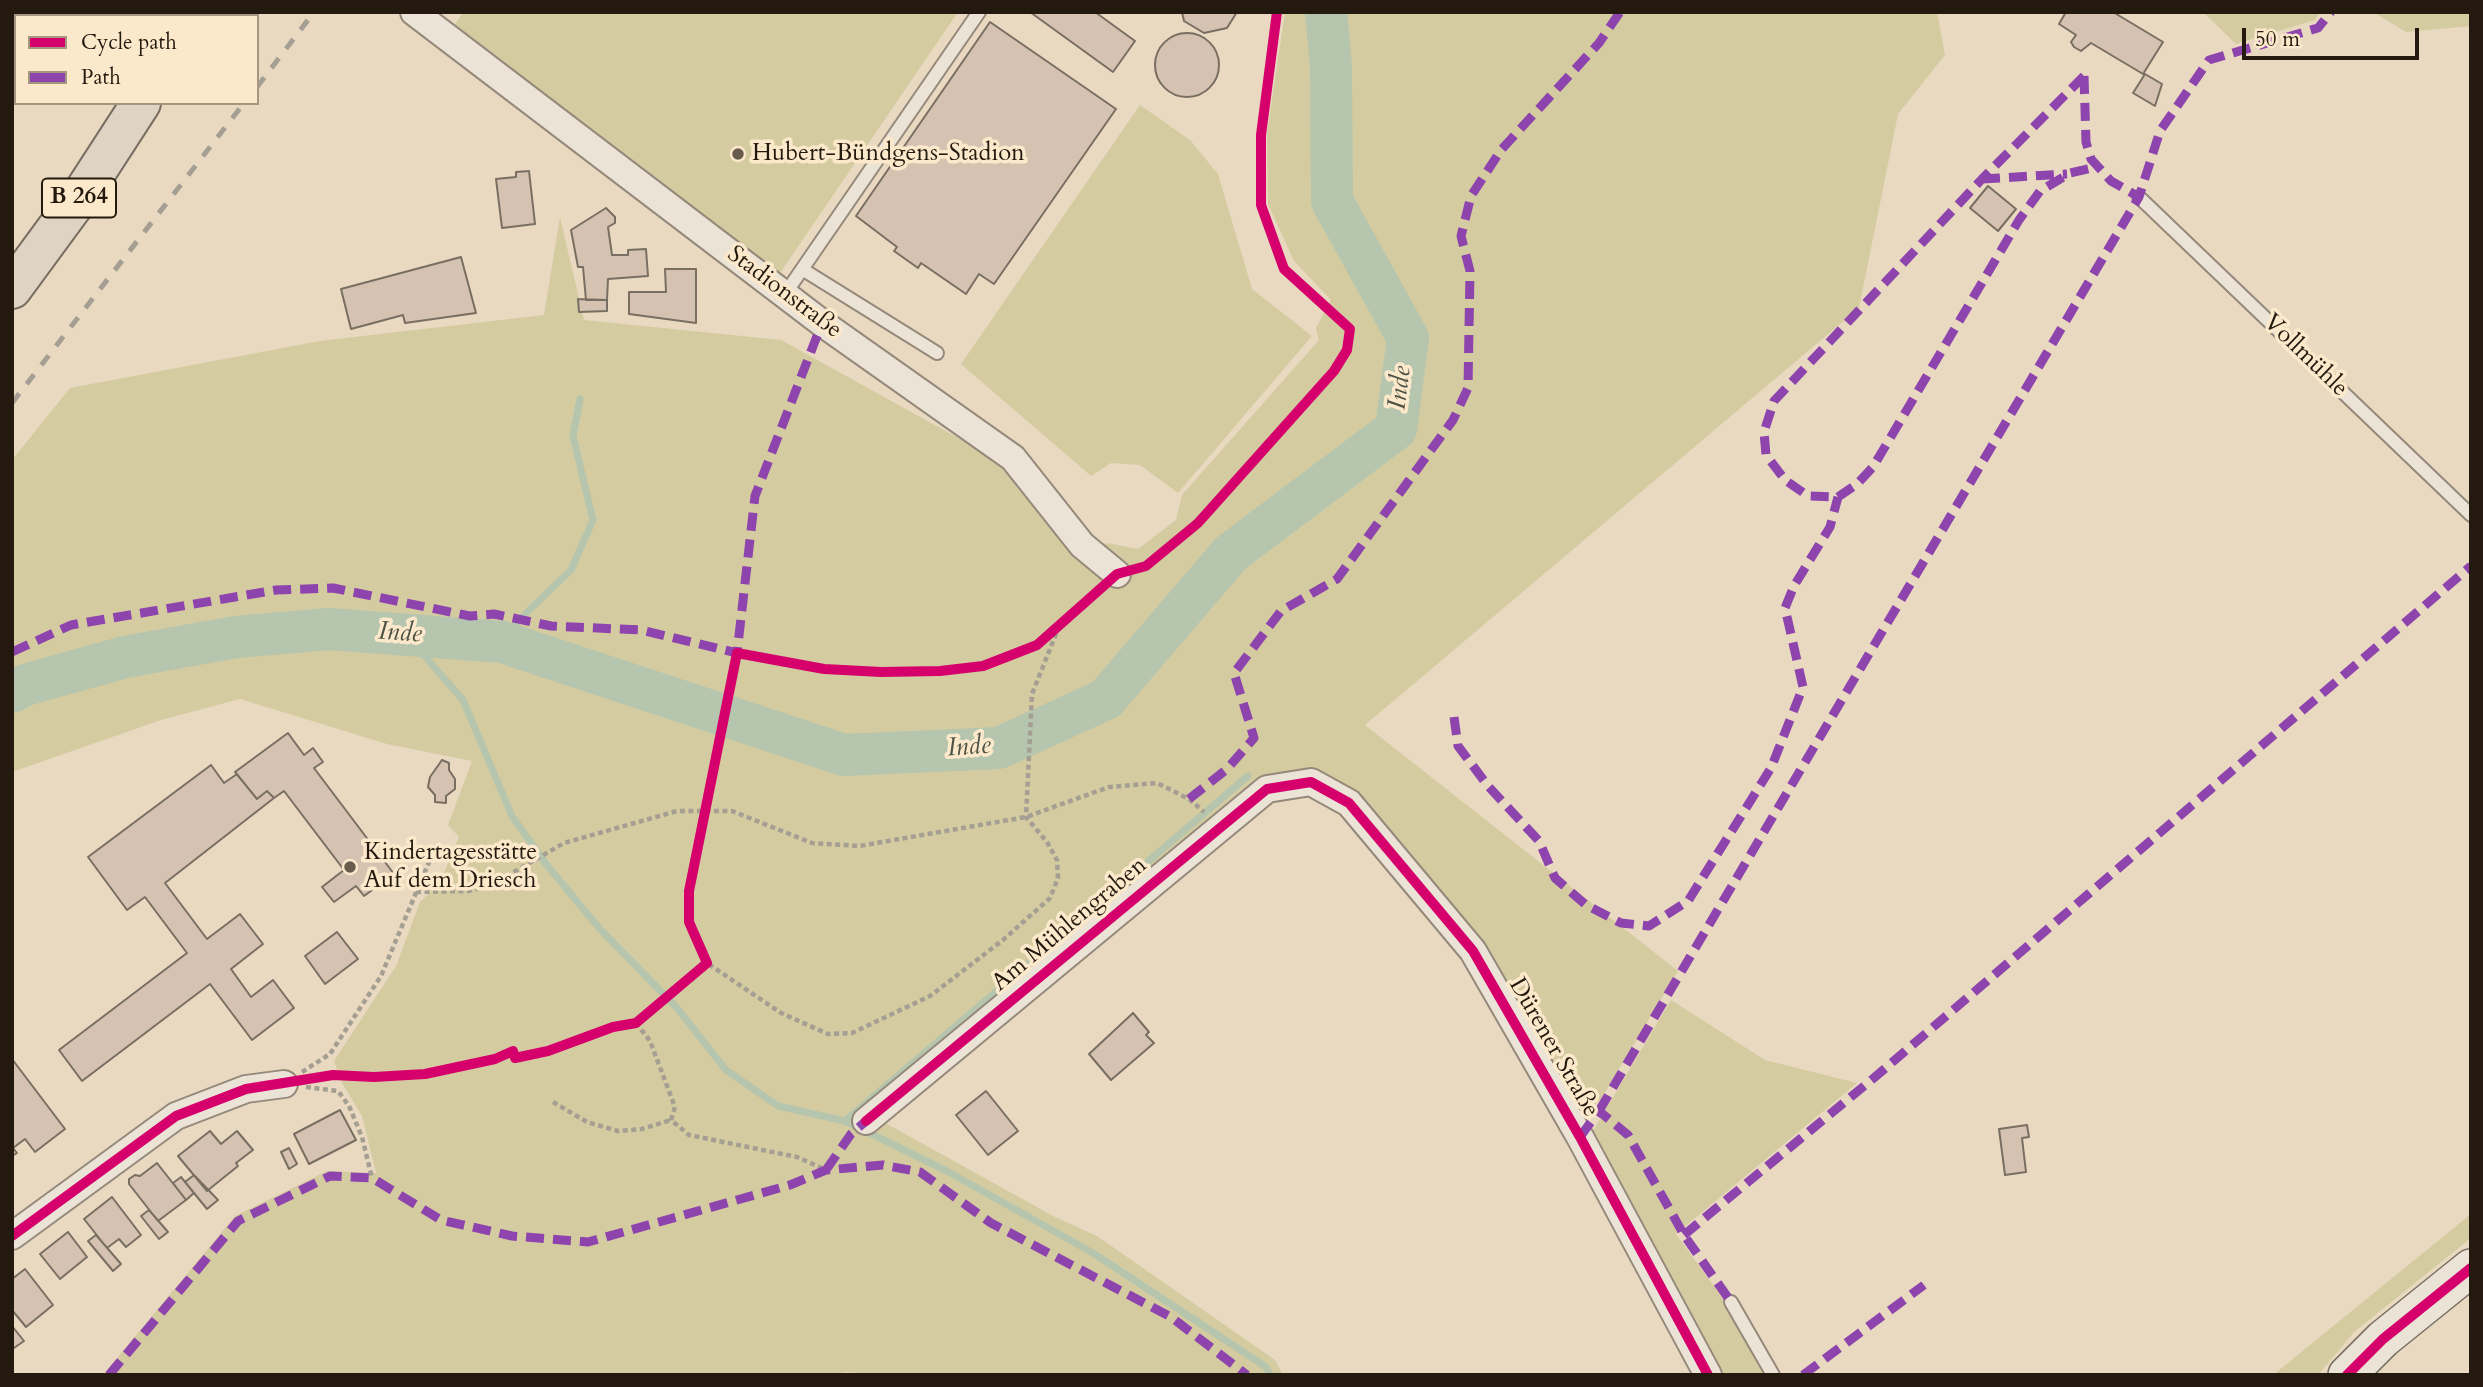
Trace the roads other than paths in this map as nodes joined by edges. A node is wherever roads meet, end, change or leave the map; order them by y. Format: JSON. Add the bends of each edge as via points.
{"nodes":[{"id":1,"x":414,"y":12,"type":"edge"},
{"id":2,"x":979,"y":12,"type":"edge"},
{"id":3,"x":441,"y":20,"type":"edge"},
{"id":4,"x":140,"y":105,"type":"edge"},
{"id":5,"x":2139,"y":197,"type":"dead end"},
{"id":6,"x":802,"y":270,"type":"junction"},
{"id":7,"x":12,"y":289,"type":"edge"},
{"id":8,"x":785,"y":294,"type":"junction"},
{"id":9,"x":937,"y":353,"type":"dead end"},
{"id":10,"x":2471,"y":515,"type":"edge"},
{"id":11,"x":1117,"y":574,"type":"road end"},
{"id":12,"x":1311,"y":782,"type":"joint"},
{"id":13,"x":284,"y":1084,"type":"road end"},
{"id":14,"x":866,"y":1121,"type":"dead end"},
{"id":15,"x":12,"y":1236,"type":"edge"},
{"id":16,"x":2471,"y":1268,"type":"edge"},
{"id":17,"x":1731,"y":1302,"type":"dead end"},
{"id":18,"x":1708,"y":1375,"type":"edge"},
{"id":19,"x":1773,"y":1375,"type":"edge"},
{"id":20,"x":2347,"y":1375,"type":"edge"}],
"edges":[{"from":1,"to":3,"type":"street","name":"Stadionstraße"},
{"from":2,"to":6,"type":"lane"},
{"from":3,"to":8,"type":"street","name":"Stadionstraße"},
{"from":4,"to":7,"type":"main road","number":"B 264"},
{"from":5,"to":10,"type":"lane","name":"Vollmühle"},
{"from":6,"to":8,"type":"lane"},
{"from":6,"to":9,"type":"lane"},
{"from":8,"to":11,"type":"street","name":"Stadionstraße","via":[[1013,458],[1082,545]]},
{"from":12,"to":14,"type":"street","name":"Am Mühlengraben","via":[[1267,789]]},
{"from":12,"to":18,"type":"street","name":"Dürener Straße","via":[[1349,803],[1473,951]]},
{"from":13,"to":15,"type":"street","via":[[246,1089],[176,1116]]},
{"from":16,"to":20,"type":"street"},
{"from":17,"to":19,"type":"lane"}]}
